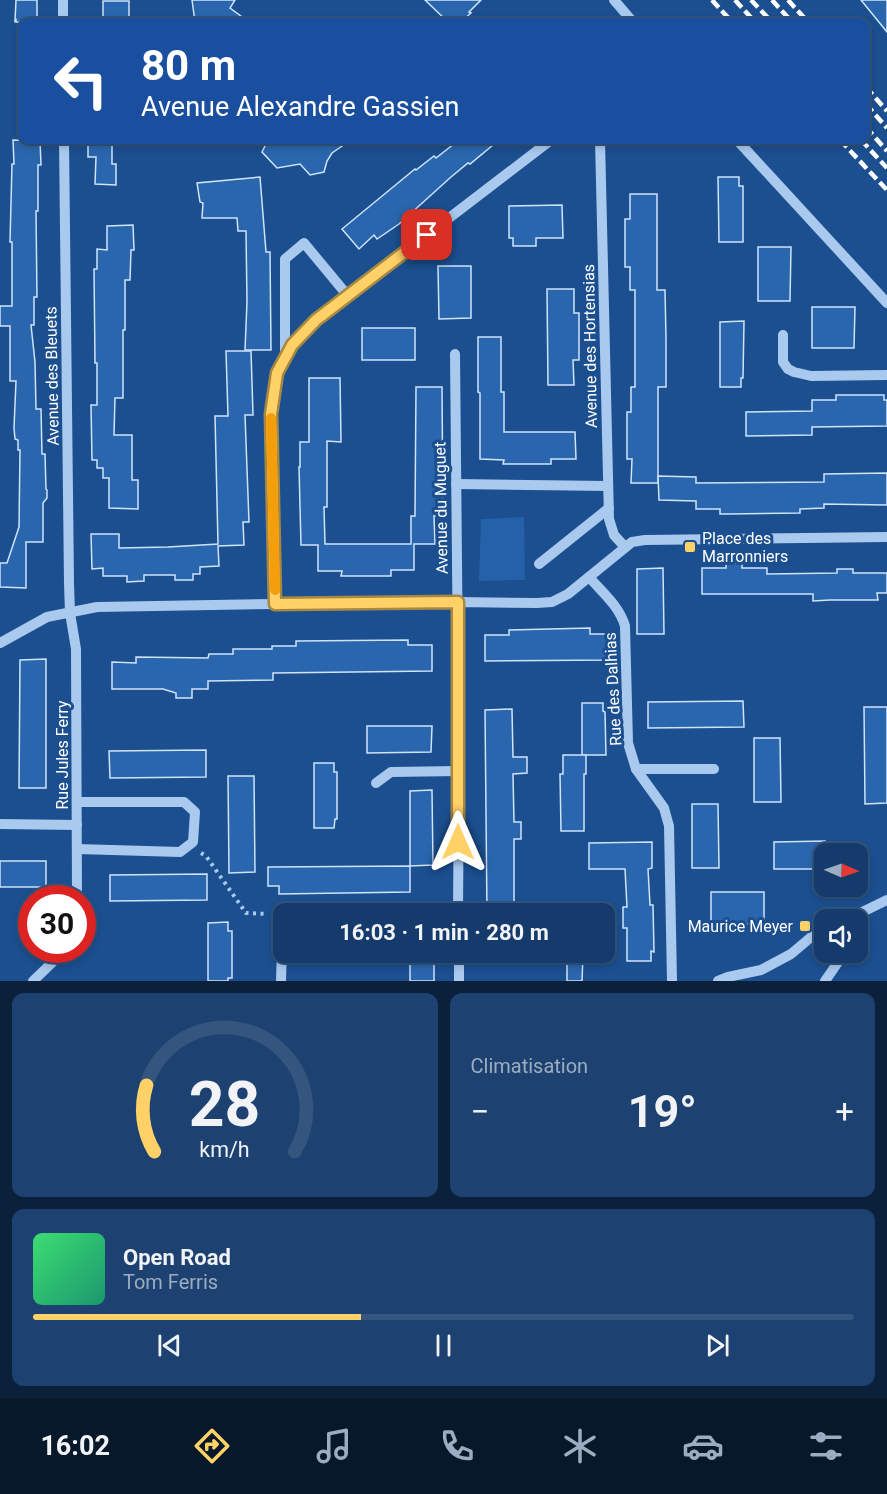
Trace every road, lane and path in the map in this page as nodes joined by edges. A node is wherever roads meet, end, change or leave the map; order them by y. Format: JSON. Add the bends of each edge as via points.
{"nodes":[{"id":1,"x":63,"y":0,"type":"edge"},
{"id":2,"x":614,"y":0,"type":"edge"},
{"id":3,"x":63,"y":18,"type":"edge"},
{"id":4,"x":630,"y":18,"type":"edge"},
{"id":5,"x":64,"y":144,"type":"edge"},
{"id":6,"x":546,"y":144,"type":"edge"},
{"id":7,"x":600,"y":144,"type":"edge"},
{"id":8,"x":741,"y":144,"type":"edge"},
{"id":9,"x":348,"y":296,"type":"junction"},
{"id":10,"x":887,"y":303,"type":"edge"},
{"id":11,"x":783,"y":335,"type":"dead end"},
{"id":12,"x":455,"y":354,"type":"dead end"},
{"id":13,"x":285,"y":358,"type":"junction"},
{"id":14,"x":887,"y":375,"type":"edge"},
{"id":15,"x":456,"y":484,"type":"junction"},
{"id":16,"x":608,"y":486,"type":"junction"},
{"id":17,"x":609,"y":508,"type":"junction"},
{"id":18,"x":887,"y":537,"type":"edge"},
{"id":19,"x":625,"y":547,"type":"junction"},
{"id":20,"x":539,"y":564,"type":"dead end"},
{"id":21,"x":589,"y":577,"type":"junction"},
{"id":22,"x":458,"y":602,"type":"junction"},
{"id":23,"x":275,"y":604,"type":"junction"},
{"id":24,"x":70,"y":612,"type":"junction"},
{"id":25,"x":0,"y":643,"type":"edge"},
{"id":26,"x":636,"y":769,"type":"junction"},
{"id":27,"x":714,"y":769,"type":"dead end"},
{"id":28,"x":459,"y":771,"type":"junction"},
{"id":29,"x":376,"y":783,"type":"dead end"},
{"id":30,"x":77,"y":802,"type":"junction"},
{"id":31,"x":0,"y":824,"type":"edge"},
{"id":32,"x":77,"y":825,"type":"junction"},
{"id":33,"x":188,"y":846,"type":"junction"},
{"id":34,"x":77,"y":849,"type":"junction"},
{"id":35,"x":77,"y":885,"type":"edge"},
{"id":36,"x":887,"y":900,"type":"edge"},
{"id":37,"x":458,"y":903,"type":"edge"},
{"id":38,"x":868,"y":910,"type":"edge"},
{"id":39,"x":273,"y":914,"type":"edge"},
{"id":40,"x":814,"y":936,"type":"edge"},
{"id":41,"x":52,"y":963,"type":"edge"},
{"id":42,"x":282,"y":963,"type":"edge"},
{"id":43,"x":459,"y":963,"type":"edge"},
{"id":44,"x":837,"y":963,"type":"edge"},
{"id":45,"x":726,"y":980,"type":"edge"},
{"id":46,"x":33,"y":981,"type":"edge"},
{"id":47,"x":281,"y":981,"type":"edge"},
{"id":48,"x":459,"y":981,"type":"edge"},
{"id":49,"x":672,"y":981,"type":"edge"},
{"id":50,"x":825,"y":981,"type":"edge"}],
"edges":[{"from":1,"to":3,"type":"street"},
{"from":2,"to":4,"type":"street"},
{"from":5,"to":24,"type":"street","name":"Avenue des Bleuets"},
{"from":6,"to":9,"type":"street"},
{"from":7,"to":16,"type":"street","name":"Avenue des Hortensias"},
{"from":8,"to":10,"type":"street"},
{"from":9,"to":13,"type":"street","via":[[316,320]]},
{"from":9,"to":13,"type":"street","via":[[304,243],[285,259]]},
{"from":11,"to":14,"type":"street","via":[[783,362],[794,372],[811,376]]},
{"from":12,"to":15,"type":"street","name":"Avenue du Muguet"},
{"from":13,"to":23,"type":"street","via":[[277,373],[271,414]]},
{"from":15,"to":16,"type":"street"},
{"from":15,"to":22,"type":"street","name":"Avenue du Muguet"},
{"from":16,"to":17,"type":"street","name":"Avenue des Hortensias"},
{"from":17,"to":19,"type":"street","name":"Avenue des Hortensias","via":[[614,535]]},
{"from":17,"to":20,"type":"street"},
{"from":18,"to":19,"type":"street","via":[[645,540]]},
{"from":19,"to":21,"type":"street"},
{"from":21,"to":22,"type":"street","via":[[552,602]]},
{"from":21,"to":26,"type":"street","name":"Rue des Dalhias","via":[[616,606],[625,626],[628,742]]},
{"from":22,"to":23,"type":"street"},
{"from":22,"to":28,"type":"street","name":"Avenue du Muguet"},
{"from":23,"to":24,"type":"street","via":[[97,607]]},
{"from":24,"to":25,"type":"street","via":[[47,617]]},
{"from":24,"to":30,"type":"street","name":"Rue Jules Ferry","via":[[76,649]]},
{"from":26,"to":27,"type":"street"},
{"from":26,"to":49,"type":"street","name":"Rue des Dalhias","via":[[664,808],[669,826]]},
{"from":28,"to":29,"type":"street","via":[[391,772]]},
{"from":28,"to":37,"type":"street","name":"Avenue du Muguet"},
{"from":30,"to":32,"type":"street","name":"Rue Jules Ferry"},
{"from":30,"to":33,"type":"street","via":[[184,802],[195,812],[193,842]]},
{"from":31,"to":32,"type":"street"},
{"from":32,"to":34,"type":"street","name":"Rue Jules Ferry"},
{"from":33,"to":34,"type":"street","via":[[180,852]]},
{"from":33,"to":39,"type":"path","via":[[206,856],[246,913]]},
{"from":34,"to":35,"type":"street","name":"Rue Jules Ferry"},
{"from":36,"to":38,"type":"street"},
{"from":40,"to":45,"type":"street","via":[[761,970]]},
{"from":41,"to":46,"type":"street"},
{"from":42,"to":47,"type":"street"},
{"from":43,"to":48,"type":"street"},
{"from":44,"to":50,"type":"street"}]}
